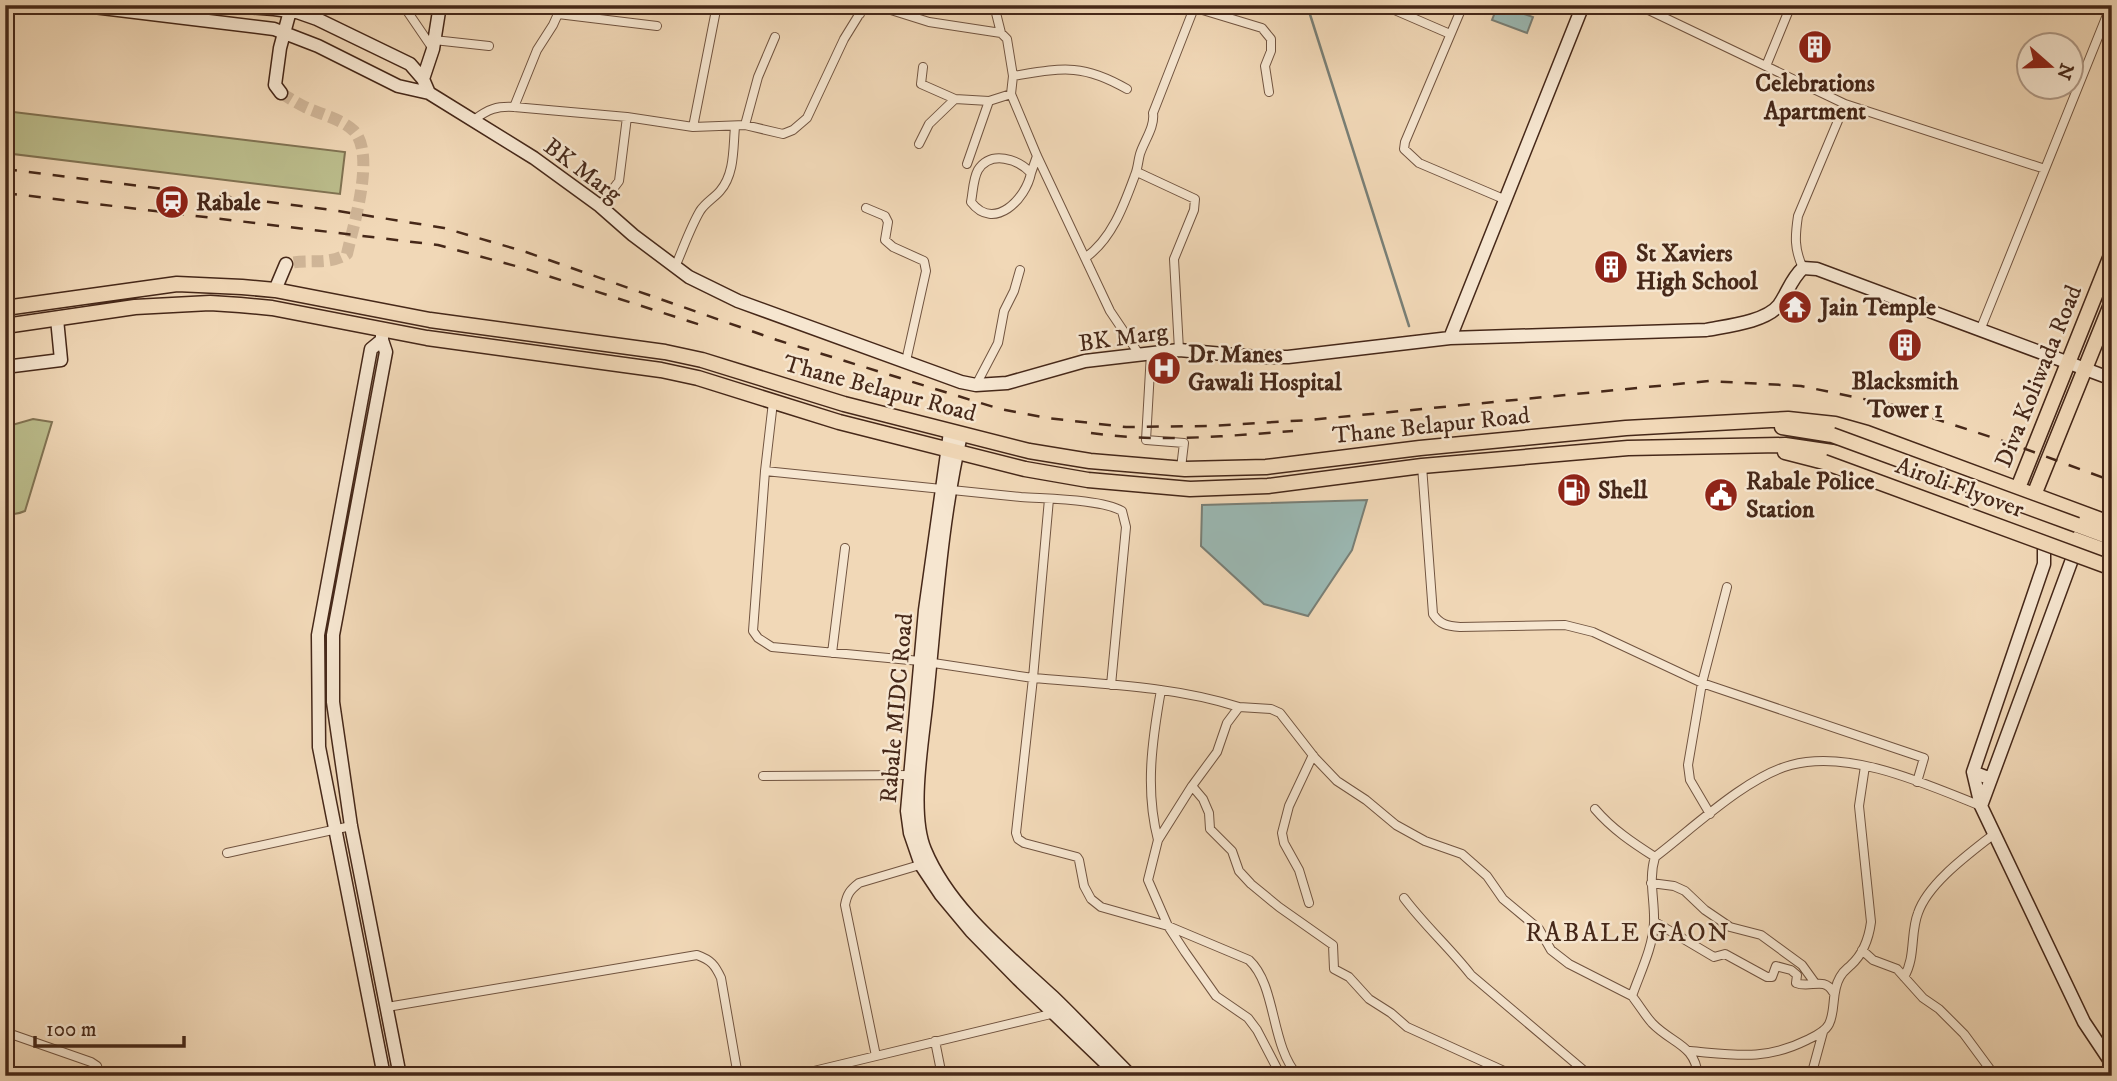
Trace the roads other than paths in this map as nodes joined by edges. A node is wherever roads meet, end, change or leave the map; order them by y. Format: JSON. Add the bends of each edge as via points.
{"nodes":[{"id":1,"x":77,"y":5,"type":"edge"},
{"id":2,"x":221,"y":5,"type":"edge"},
{"id":3,"x":403,"y":5,"type":"edge"},
{"id":4,"x":440,"y":5,"type":"edge"},
{"id":5,"x":562,"y":5,"type":"edge"},
{"id":6,"x":717,"y":5,"type":"edge"},
{"id":7,"x":846,"y":5,"type":"edge"},
{"id":8,"x":865,"y":5,"type":"edge"},
{"id":9,"x":875,"y":5,"type":"edge"},
{"id":10,"x":994,"y":5,"type":"edge"},
{"id":11,"x":1383,"y":5,"type":"edge"},
{"id":12,"x":1463,"y":5,"type":"edge"},
{"id":13,"x":1583,"y":5,"type":"edge"},
{"id":14,"x":1638,"y":5,"type":"edge"},
{"id":15,"x":1791,"y":5,"type":"edge"},
{"id":16,"x":2111,"y":5,"type":"edge"},
{"id":17,"x":1190,"y":6,"type":"edge"},
{"id":18,"x":290,"y":11,"type":"junction"},
{"id":19,"x":860,"y":14,"type":"junction"},
{"id":20,"x":558,"y":15,"type":"junction"},
{"id":21,"x":657,"y":26,"type":"dead end"},
{"id":22,"x":285,"y":33,"type":"junction"},
{"id":23,"x":1000,"y":33,"type":"junction"},
{"id":24,"x":1450,"y":34,"type":"junction"},
{"id":25,"x":775,"y":37,"type":"dead end"},
{"id":26,"x":434,"y":44,"type":"junction"},
{"id":27,"x":489,"y":46,"type":"dead end"},
{"id":28,"x":923,"y":66,"type":"dead end"},
{"id":29,"x":1766,"y":66,"type":"junction"},
{"id":30,"x":1013,"y":76,"type":"junction"},
{"id":31,"x":423,"y":79,"type":"junction"},
{"id":32,"x":1127,"y":89,"type":"dead end"},
{"id":33,"x":1269,"y":92,"type":"dead end"},
{"id":34,"x":281,"y":93,"type":"dead end"},
{"id":35,"x":429,"y":93,"type":"junction"},
{"id":36,"x":1012,"y":94,"type":"junction"},
{"id":37,"x":955,"y":99,"type":"junction"},
{"id":38,"x":989,"y":101,"type":"junction"},
{"id":39,"x":1845,"y":104,"type":"junction"},
{"id":40,"x":514,"y":107,"type":"junction"},
{"id":41,"x":627,"y":117,"type":"junction"},
{"id":42,"x":474,"y":120,"type":"junction"},
{"id":43,"x":745,"y":125,"type":"junction"},
{"id":44,"x":693,"y":127,"type":"junction"},
{"id":45,"x":735,"y":127,"type":"junction"},
{"id":46,"x":919,"y":144,"type":"dead end"},
{"id":47,"x":1037,"y":156,"type":"junction"},
{"id":48,"x":967,"y":164,"type":"dead end"},
{"id":49,"x":2045,"y":169,"type":"junction"},
{"id":50,"x":1136,"y":172,"type":"junction"},
{"id":51,"x":1031,"y":173,"type":"junction"},
{"id":52,"x":1506,"y":200,"type":"junction"},
{"id":53,"x":600,"y":206,"type":"junction"},
{"id":54,"x":866,"y":208,"type":"dead end"},
{"id":55,"x":2112,"y":253,"type":"edge"},
{"id":56,"x":1085,"y":258,"type":"junction"},
{"id":57,"x":286,"y":264,"type":"dead end"},
{"id":58,"x":675,"y":267,"type":"junction"},
{"id":59,"x":1802,"y":268,"type":"junction"},
{"id":60,"x":1020,"y":270,"type":"dead end"},
{"id":61,"x":275,"y":290,"type":"junction"},
{"id":62,"x":2112,"y":302,"type":"edge"},
{"id":63,"x":5,"y":308,"type":"edge"},
{"id":64,"x":57,"y":319,"type":"junction"},
{"id":65,"x":5,"y":326,"type":"edge"},
{"id":66,"x":1981,"y":328,"type":"junction"},
{"id":67,"x":382,"y":335,"type":"junction"},
{"id":68,"x":1450,"y":338,"type":"junction"},
{"id":69,"x":1179,"y":350,"type":"junction"},
{"id":70,"x":1145,"y":353,"type":"junction"},
{"id":71,"x":906,"y":362,"type":"junction"},
{"id":72,"x":2068,"y":362,"type":"junction"},
{"id":73,"x":5,"y":367,"type":"edge"},
{"id":74,"x":2085,"y":369,"type":"junction"},
{"id":75,"x":2112,"y":379,"type":"edge"},
{"id":76,"x":976,"y":385,"type":"junction"},
{"id":77,"x":773,"y":402,"type":"junction"},
{"id":78,"x":1749,"y":422,"type":"junction"},
{"id":79,"x":955,"y":433,"type":"junction"},
{"id":80,"x":1749,"y":446,"type":"junction"},
{"id":81,"x":951,"y":452,"type":"junction"},
{"id":82,"x":1422,"y":467,"type":"junction"},
{"id":83,"x":1181,"y":468,"type":"junction"},
{"id":84,"x":765,"y":471,"type":"junction"},
{"id":85,"x":2018,"y":489,"type":"junction"},
{"id":86,"x":945,"y":490,"type":"junction"},
{"id":87,"x":2035,"y":495,"type":"junction"},
{"id":88,"x":1049,"y":499,"type":"junction"},
{"id":89,"x":2008,"y":516,"type":"junction"},
{"id":90,"x":2034,"y":524,"type":"junction"},
{"id":91,"x":2112,"y":524,"type":"edge"},
{"id":92,"x":2112,"y":538,"type":"edge"},
{"id":93,"x":845,"y":548,"type":"dead end"},
{"id":94,"x":2112,"y":553,"type":"edge"},
{"id":95,"x":2074,"y":554,"type":"junction"},
{"id":96,"x":2112,"y":568,"type":"edge"},
{"id":97,"x":329,"y":574,"type":"junction"},
{"id":98,"x":344,"y":577,"type":"junction"},
{"id":99,"x":1727,"y":587,"type":"dead end"},
{"id":100,"x":832,"y":653,"type":"junction"},
{"id":101,"x":925,"y":661,"type":"junction"},
{"id":102,"x":1033,"y":677,"type":"junction"},
{"id":103,"x":1702,"y":683,"type":"junction"},
{"id":104,"x":1111,"y":685,"type":"junction"},
{"id":105,"x":1161,"y":690,"type":"junction"},
{"id":106,"x":333,"y":702,"type":"junction"},
{"id":107,"x":318,"y":703,"type":"junction"},
{"id":108,"x":1239,"y":707,"type":"junction"},
{"id":109,"x":1313,"y":755,"type":"junction"},
{"id":110,"x":1866,"y":766,"type":"junction"},
{"id":111,"x":1973,"y":772,"type":"junction"},
{"id":112,"x":915,"y":775,"type":"junction"},
{"id":113,"x":763,"y":776,"type":"dead end"},
{"id":114,"x":1991,"y":779,"type":"junction"},
{"id":115,"x":1917,"y":782,"type":"junction"},
{"id":116,"x":1192,"y":786,"type":"junction"},
{"id":117,"x":1981,"y":806,"type":"junction"},
{"id":118,"x":1595,"y":809,"type":"dead end"},
{"id":119,"x":1710,"y":814,"type":"junction"},
{"id":120,"x":351,"y":826,"type":"junction"},
{"id":121,"x":335,"y":830,"type":"junction"},
{"id":122,"x":1994,"y":834,"type":"junction"},
{"id":123,"x":1158,"y":840,"type":"junction"},
{"id":124,"x":227,"y":853,"type":"dead end"},
{"id":125,"x":1655,"y":857,"type":"junction"},
{"id":126,"x":927,"y":863,"type":"junction"},
{"id":127,"x":1651,"y":883,"type":"junction"},
{"id":128,"x":1404,"y":898,"type":"dead end"},
{"id":129,"x":1308,"y":903,"type":"dead end"},
{"id":130,"x":1654,"y":922,"type":"junction"},
{"id":131,"x":1168,"y":926,"type":"junction"},
{"id":132,"x":1862,"y":950,"type":"junction"},
{"id":133,"x":1904,"y":977,"type":"junction"},
{"id":134,"x":1815,"y":983,"type":"junction"},
{"id":135,"x":1833,"y":992,"type":"junction"},
{"id":136,"x":1632,"y":996,"type":"junction"},
{"id":137,"x":387,"y":1007,"type":"junction"},
{"id":138,"x":1061,"y":1012,"type":"junction"},
{"id":139,"x":5,"y":1032,"type":"edge"},
{"id":140,"x":1823,"y":1032,"type":"junction"},
{"id":141,"x":935,"y":1041,"type":"junction"},
{"id":142,"x":1690,"y":1051,"type":"junction"},
{"id":143,"x":876,"y":1056,"type":"junction"},
{"id":144,"x":2112,"y":1064,"type":"edge"},
{"id":145,"x":1588,"y":1074,"type":"junction"},
{"id":146,"x":1126,"y":1075,"type":"edge"},
{"id":147,"x":100,"y":1076,"type":"edge"},
{"id":148,"x":384,"y":1076,"type":"edge"},
{"id":149,"x":400,"y":1076,"type":"edge"},
{"id":150,"x":738,"y":1076,"type":"edge"},
{"id":151,"x":793,"y":1076,"type":"edge"},
{"id":152,"x":942,"y":1076,"type":"edge"},
{"id":153,"x":1281,"y":1076,"type":"edge"},
{"id":154,"x":1298,"y":1076,"type":"edge"},
{"id":155,"x":1515,"y":1076,"type":"edge"},
{"id":156,"x":1571,"y":1076,"type":"edge"},
{"id":157,"x":1602,"y":1076,"type":"edge"},
{"id":158,"x":1698,"y":1076,"type":"edge"},
{"id":159,"x":1811,"y":1076,"type":"edge"},
{"id":160,"x":1996,"y":1076,"type":"edge"}],
"edges":[{"from":1,"to":22,"type":"street","name":"BK Marg"},
{"from":2,"to":18,"type":"street"},
{"from":3,"to":26,"type":"street"},
{"from":4,"to":26,"type":"street"},
{"from":5,"to":20,"type":"street"},
{"from":6,"to":44,"type":"street"},
{"from":7,"to":19,"type":"street"},
{"from":8,"to":19,"type":"street"},
{"from":9,"to":23,"type":"street","via":[[929,22]]},
{"from":10,"to":23,"type":"street"},
{"from":11,"to":24,"type":"street"},
{"from":12,"to":24,"type":"street"},
{"from":13,"to":52,"type":"street"},
{"from":14,"to":29,"type":"street"},
{"from":15,"to":29,"type":"street"},
{"from":16,"to":49,"type":"street"},
{"from":17,"to":33,"type":"street","via":[[1262,28],[1270,39],[1265,66]]},
{"from":17,"to":50,"type":"street"},
{"from":18,"to":22,"type":"street"},
{"from":18,"to":31,"type":"street","via":[[317,19],[410,64]]},
{"from":19,"to":43,"type":"street","via":[[807,118],[783,134]]},
{"from":20,"to":21,"type":"street"},
{"from":20,"to":40,"type":"street","via":[[537,50]]},
{"from":22,"to":34,"type":"street","via":[[275,85]]},
{"from":22,"to":35,"type":"street","name":"BK Marg","via":[[398,86]]},
{"from":23,"to":30,"type":"street","via":[[1007,39]]},
{"from":24,"to":52,"type":"street","via":[[1404,149],[1419,163]]},
{"from":25,"to":43,"type":"street"},
{"from":26,"to":27,"type":"street"},
{"from":26,"to":31,"type":"street"},
{"from":28,"to":37,"type":"street","via":[[920,84]]},
{"from":29,"to":39,"type":"street"},
{"from":30,"to":32,"type":"street","via":[[1078,68]]},
{"from":30,"to":36,"type":"street"},
{"from":31,"to":35,"type":"street"},
{"from":35,"to":42,"type":"street","name":"BK Marg"},
{"from":36,"to":38,"type":"street"},
{"from":36,"to":47,"type":"street"},
{"from":37,"to":38,"type":"street"},
{"from":37,"to":46,"type":"street","via":[[929,124]]},
{"from":38,"to":48,"type":"street"},
{"from":39,"to":49,"type":"street"},
{"from":39,"to":59,"type":"street","via":[[1798,216],[1796,253]]},
{"from":40,"to":41,"type":"street"},
{"from":40,"to":42,"type":"street","via":[[486,110]]},
{"from":41,"to":44,"type":"street"},
{"from":41,"to":53,"type":"street","via":[[619,181]]},
{"from":42,"to":53,"type":"street","name":"BK Marg"},
{"from":43,"to":45,"type":"street"},
{"from":44,"to":45,"type":"street"},
{"from":45,"to":58,"type":"street","via":[[727,179],[698,215]]},
{"from":47,"to":51,"type":"street"},
{"from":47,"to":56,"type":"street"},
{"from":49,"to":66,"type":"street"},
{"from":50,"to":56,"type":"street","via":[[1107,236]]},
{"from":50,"to":69,"type":"street","via":[[1195,199],[1174,259]]},
{"from":51,"to":51,"type":"street","via":[[1018,161],[992,160],[975,176],[971,202],[978,210],[998,215],[1025,192]]},
{"from":52,"to":68,"type":"street"},
{"from":53,"to":58,"type":"street","name":"BK Marg"},
{"from":54,"to":71,"type":"street","via":[[885,216],[885,240],[924,261],[926,271]]},
{"from":55,"to":72,"type":"main road","name":"Diva Koliwada Road"},
{"from":56,"to":70,"type":"street","via":[[1110,311]]},
{"from":57,"to":61,"type":"street"},
{"from":58,"to":71,"type":"street","name":"BK Marg","via":[[738,301]]},
{"from":59,"to":66,"type":"street","via":[[1817,269]]},
{"from":59,"to":68,"type":"street","name":"BK Marg","via":[[1779,305],[1741,324],[1706,330]]},
{"from":60,"to":76,"type":"street","via":[[998,342]]},
{"from":61,"to":63,"type":"main road","name":"Thane Belapur Road","via":[[177,284]]},
{"from":61,"to":79,"type":"main road","name":"Thane Belapur Road","via":[[430,320],[665,352]]},
{"from":62,"to":74,"type":"main road","name":"Diva Koliwada Road"},
{"from":64,"to":65,"type":"main road","name":"Thane Belapur Road"},
{"from":64,"to":67,"type":"main road","name":"Thane Belapur Road","via":[[135,307],[210,303],[272,308]]},
{"from":64,"to":73,"type":"street","via":[[61,360]]},
{"from":66,"to":72,"type":"street"},
{"from":67,"to":77,"type":"main road","name":"Thane Belapur Road","via":[[662,370]]},
{"from":67,"to":97,"type":"street","via":[[371,349]]},
{"from":67,"to":98,"type":"street","via":[[386,352]]},
{"from":68,"to":69,"type":"street","name":"BK Marg","via":[[1288,357]]},
{"from":69,"to":70,"type":"street","name":"BK Marg"},
{"from":70,"to":76,"type":"street","name":"BK Marg","via":[[1085,361],[1007,383]]},
{"from":70,"to":83,"type":"street","via":[[1146,440],[1184,443]]},
{"from":71,"to":76,"type":"street","name":"BK Marg"},
{"from":72,"to":74,"type":"street"},
{"from":72,"to":85,"type":"main road","name":"Diva Koliwada Road"},
{"from":74,"to":75,"type":"street"},
{"from":74,"to":87,"type":"main road","name":"Diva Koliwada Road"},
{"from":77,"to":81,"type":"main road","name":"Thane Belapur Road"},
{"from":77,"to":84,"type":"street"},
{"from":78,"to":83,"type":"main road","name":"Thane Belapur Road","via":[[1626,428],[1266,467]]},
{"from":78,"to":85,"type":"main road","via":[[1788,419],[1847,427]]},
{"from":78,"to":92,"type":"main road","name":"Airoli Flyover","bridge":true,"via":[[1832,435]]},
{"from":79,"to":81,"type":"street","name":"Rabale MIDC Road"},
{"from":79,"to":83,"type":"main road","name":"Thane Belapur Road","via":[[1048,455]]},
{"from":80,"to":82,"type":"main road","name":"Thane Belapur Road","via":[[1628,448]]},
{"from":80,"to":89,"type":"main road","via":[[1785,445],[1839,453]]},
{"from":80,"to":95,"type":"main road","name":"Airoli Flyover","bridge":true,"via":[[1824,462]]},
{"from":81,"to":82,"type":"main road","name":"Thane Belapur Road","via":[[1055,475],[1190,489],[1268,486]]},
{"from":81,"to":86,"type":"street","name":"Rabale MIDC Road"},
{"from":82,"to":103,"type":"street","via":[[1437,621],[1460,627],[1565,625],[1593,632]]},
{"from":84,"to":86,"type":"street"},
{"from":84,"to":100,"type":"street","via":[[753,631],[772,646]]},
{"from":85,"to":87,"type":"main road"},
{"from":85,"to":89,"type":"main road","name":"Diva Koliwada Road"},
{"from":86,"to":88,"type":"street"},
{"from":86,"to":101,"type":"street","name":"Rabale MIDC Road"},
{"from":87,"to":90,"type":"main road","name":"Diva Koliwada Road"},
{"from":87,"to":91,"type":"main road"},
{"from":88,"to":102,"type":"street"},
{"from":88,"to":104,"type":"street","via":[[1106,505],[1125,516]]},
{"from":89,"to":90,"type":"main road"},
{"from":90,"to":94,"type":"main road"},
{"from":90,"to":111,"type":"street","via":[[2042,536],[2044,564]]},
{"from":93,"to":100,"type":"street"},
{"from":95,"to":96,"type":"main road","name":"Airoli Flyover","bridge":true},
{"from":95,"to":114,"type":"street"},
{"from":97,"to":98,"type":"street"},
{"from":97,"to":107,"type":"street","via":[[318,635]]},
{"from":98,"to":106,"type":"street","via":[[333,635]]},
{"from":99,"to":103,"type":"street"},
{"from":100,"to":101,"type":"street"},
{"from":101,"to":102,"type":"street"},
{"from":101,"to":112,"type":"street","name":"Rabale MIDC Road"},
{"from":102,"to":104,"type":"street"},
{"from":102,"to":131,"type":"street","via":[[1018,839],[1076,857],[1087,894],[1101,907]]},
{"from":103,"to":115,"type":"street","via":[[1924,758]]},
{"from":103,"to":119,"type":"street","via":[[1688,765],[1690,779]]},
{"from":104,"to":105,"type":"street"},
{"from":105,"to":108,"type":"street"},
{"from":105,"to":123,"type":"street","via":[[1150,791]]},
{"from":106,"to":107,"type":"street"},
{"from":106,"to":120,"type":"street"},
{"from":107,"to":121,"type":"street","via":[[319,747]]},
{"from":108,"to":109,"type":"street","via":[[1280,713]]},
{"from":108,"to":116,"type":"street","via":[[1227,723],[1217,752]]},
{"from":109,"to":129,"type":"street","via":[[1297,786],[1282,834]]},
{"from":109,"to":136,"type":"street","via":[[1337,781],[1396,825],[1462,854],[1569,964]]},
{"from":110,"to":115,"type":"street"},
{"from":110,"to":119,"type":"street","via":[[1845,761],[1792,765],[1752,784]]},
{"from":110,"to":132,"type":"street","via":[[1859,806],[1871,922]]},
{"from":111,"to":114,"type":"street"},
{"from":111,"to":117,"type":"street"},
{"from":112,"to":113,"type":"street"},
{"from":112,"to":126,"type":"street","name":"Rabale MIDC Road"},
{"from":114,"to":117,"type":"street"},
{"from":115,"to":117,"type":"street"},
{"from":116,"to":123,"type":"street"},
{"from":116,"to":155,"type":"street","via":[[1209,813],[1210,829],[1232,851],[1239,871],[1279,907],[1333,945],[1337,972],[1407,1027]]},
{"from":117,"to":122,"type":"street"},
{"from":118,"to":125,"type":"street"},
{"from":119,"to":125,"type":"street"},
{"from":120,"to":121,"type":"street"},
{"from":120,"to":137,"type":"street"},
{"from":121,"to":124,"type":"street"},
{"from":121,"to":148,"type":"street"},
{"from":122,"to":133,"type":"street","via":[[1926,899],[1918,912]]},
{"from":122,"to":144,"type":"street","via":[[2084,1022]]},
{"from":123,"to":131,"type":"street","via":[[1148,880]]},
{"from":125,"to":127,"type":"street"},
{"from":126,"to":138,"type":"street","name":"Rabale MIDC Road","via":[[970,923]]},
{"from":126,"to":143,"type":"street","via":[[859,883],[846,896]]},
{"from":127,"to":130,"type":"street"},
{"from":127,"to":134,"type":"street","via":[[1685,891],[1730,927],[1761,935],[1802,965]]},
{"from":128,"to":145,"type":"street","via":[[1471,975]]},
{"from":130,"to":134,"type":"street","via":[[1714,957],[1725,954],[1767,977],[1772,977],[1776,966],[1784,968],[1797,975],[1796,983]]},
{"from":130,"to":136,"type":"street"},
{"from":131,"to":153,"type":"street","via":[[1216,996],[1248,1018]]},
{"from":131,"to":154,"type":"street","via":[[1253,964],[1287,1061]]},
{"from":132,"to":133,"type":"street"},
{"from":132,"to":135,"type":"street","via":[[1843,971]]},
{"from":133,"to":160,"type":"street","via":[[1964,1034]]},
{"from":134,"to":135,"type":"street","via":[[1824,982]]},
{"from":135,"to":140,"type":"street","via":[[1830,1022]]},
{"from":136,"to":142,"type":"street","via":[[1651,1023]]},
{"from":137,"to":149,"type":"street"},
{"from":137,"to":150,"type":"street","via":[[697,955],[710,959],[721,978]]},
{"from":138,"to":141,"type":"street"},
{"from":138,"to":146,"type":"street","name":"Rabale MIDC Road"},
{"from":139,"to":147,"type":"street","via":[[91,1062]]},
{"from":140,"to":142,"type":"street","via":[[1789,1049],[1756,1056]]},
{"from":140,"to":159,"type":"street"},
{"from":141,"to":143,"type":"street"},
{"from":141,"to":152,"type":"street"},
{"from":142,"to":158,"type":"street"},
{"from":143,"to":151,"type":"street"},
{"from":145,"to":156,"type":"street"},
{"from":145,"to":157,"type":"street"}]}
